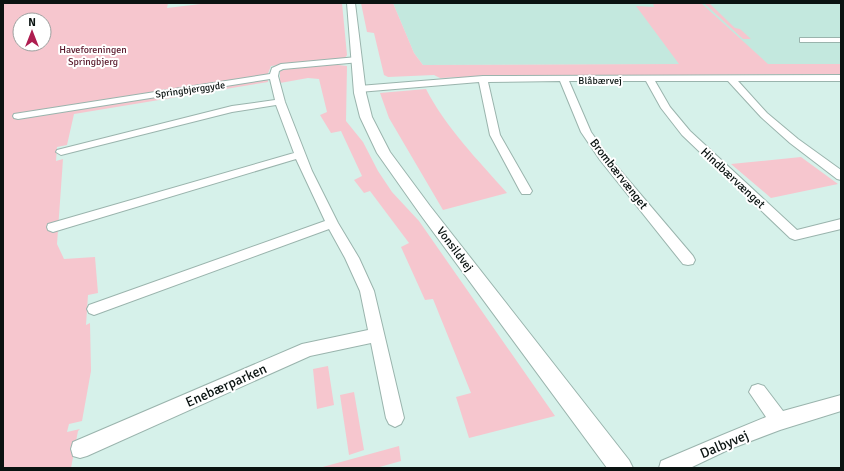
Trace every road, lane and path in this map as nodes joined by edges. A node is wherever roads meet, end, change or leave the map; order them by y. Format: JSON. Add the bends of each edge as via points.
{"nodes":[{"id":1,"x":350,"y":3,"type":"edge"},
{"id":2,"x":803,"y":40,"type":"dead end"},
{"id":3,"x":841,"y":40,"type":"edge"},
{"id":4,"x":357,"y":60,"type":"junction"},
{"id":5,"x":274,"y":76,"type":"junction"},
{"id":6,"x":483,"y":79,"type":"junction"},
{"id":7,"x":649,"y":79,"type":"junction"},
{"id":8,"x":731,"y":79,"type":"junction"},
{"id":9,"x":840,"y":79,"type":"edge"},
{"id":10,"x":564,"y":80,"type":"junction"},
{"id":11,"x":360,"y":89,"type":"junction"},
{"id":12,"x":280,"y":102,"type":"junction"},
{"id":13,"x":18,"y":116,"type":"dead end"},
{"id":14,"x":61,"y":152,"type":"dead end"},
{"id":15,"x":299,"y":155,"type":"junction"},
{"id":16,"x":841,"y":176,"type":"edge"},
{"id":17,"x":526,"y":191,"type":"dead end"},
{"id":18,"x":332,"y":223,"type":"junction"},
{"id":19,"x":841,"y":224,"type":"edge"},
{"id":20,"x":53,"y":227,"type":"dead end"},
{"id":21,"x":688,"y":260,"type":"dead end"},
{"id":22,"x":94,"y":309,"type":"dead end"},
{"id":23,"x":377,"y":335,"type":"junction"},
{"id":24,"x":758,"y":392,"type":"dead end"},
{"id":25,"x":841,"y":403,"type":"edge"},
{"id":26,"x":395,"y":418,"type":"dead end"},
{"id":27,"x":780,"y":421,"type":"junction"},
{"id":28,"x":80,"y":449,"type":"dead end"},
{"id":29,"x":621,"y":468,"type":"edge"},
{"id":30,"x":668,"y":468,"type":"edge"}],
"edges":[{"from":1,"to":4,"type":"main road","name":"Vonsildvej"},
{"from":2,"to":3,"type":"street"},
{"from":4,"to":5,"type":"street","name":"Springbjerggyde","via":[[280,67],[275,70]]},
{"from":4,"to":11,"type":"main road","name":"Vonsildvej"},
{"from":5,"to":12,"type":"street"},
{"from":5,"to":13,"type":"street","name":"Springbjerggyde"},
{"from":6,"to":10,"type":"street","name":"Blåbærvej"},
{"from":6,"to":11,"type":"street","name":"Blåbærvej"},
{"from":6,"to":17,"type":"street","via":[[495,135]]},
{"from":7,"to":8,"type":"street","name":"Blåbærvej"},
{"from":7,"to":10,"type":"street","name":"Blåbærvej"},
{"from":7,"to":19,"type":"street","name":"Hindbærvænget","via":[[666,108],[686,133],[795,234]]},
{"from":8,"to":9,"type":"street","name":"Blåbærvej"},
{"from":8,"to":16,"type":"street","via":[[764,115]]},
{"from":10,"to":21,"type":"street","name":"Brombærvænget","via":[[586,132],[604,158]]},
{"from":11,"to":29,"type":"main road","name":"Vonsildvej","via":[[366,117],[384,153]]},
{"from":12,"to":14,"type":"street","via":[[232,109]]},
{"from":12,"to":15,"type":"street"},
{"from":15,"to":18,"type":"street"},
{"from":15,"to":20,"type":"street"},
{"from":18,"to":22,"type":"street"},
{"from":18,"to":23,"type":"street","via":[[367,291]]},
{"from":23,"to":26,"type":"street"},
{"from":23,"to":28,"type":"street","name":"Enebærparken","via":[[308,349]]},
{"from":24,"to":27,"type":"street"},
{"from":25,"to":27,"type":"street","name":"Dalbyvej"},
{"from":27,"to":30,"type":"street","name":"Dalbyvej"}]}
